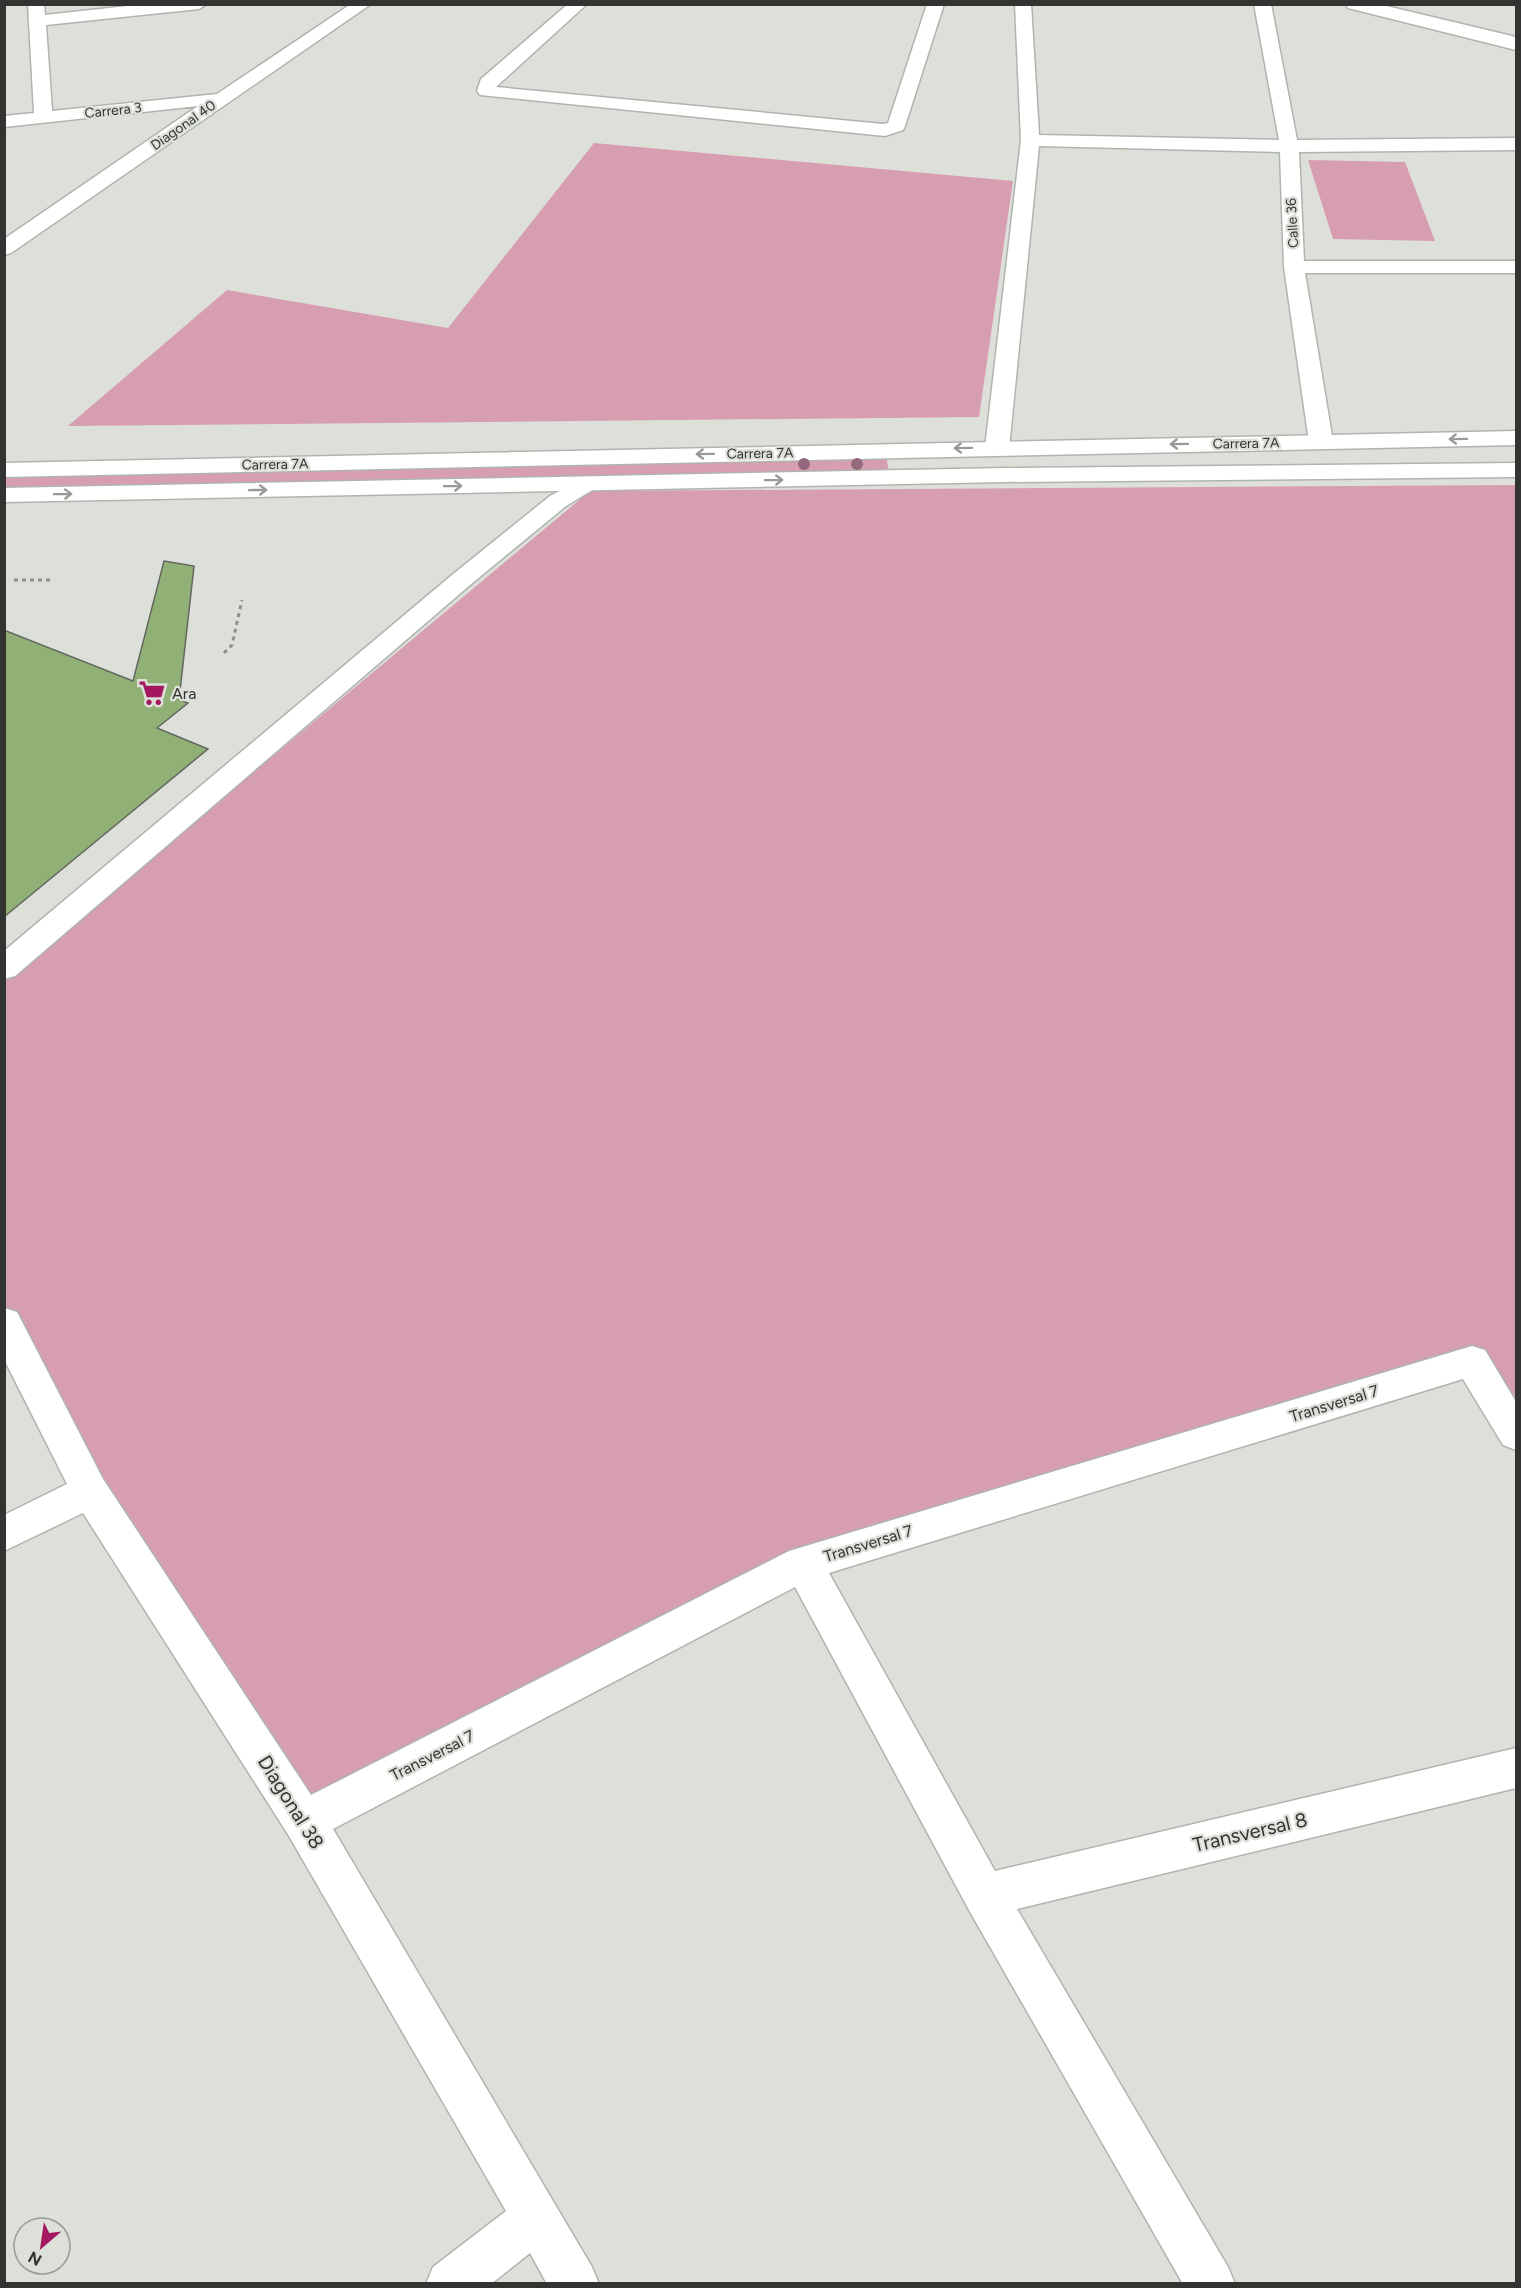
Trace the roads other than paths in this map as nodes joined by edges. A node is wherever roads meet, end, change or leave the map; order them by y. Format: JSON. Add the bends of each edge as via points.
{"nodes":[{"id":1,"x":199,"y":4,"type":"edge"},
{"id":2,"x":363,"y":4,"type":"edge"},
{"id":3,"x":579,"y":4,"type":"edge"},
{"id":4,"x":936,"y":4,"type":"edge"},
{"id":5,"x":1023,"y":4,"type":"edge"},
{"id":6,"x":1262,"y":4,"type":"edge"},
{"id":7,"x":1354,"y":4,"type":"edge"},
{"id":8,"x":37,"y":13,"type":"edge"},
{"id":9,"x":1516,"y":45,"type":"edge"},
{"id":10,"x":221,"y":99,"type":"junction"},
{"id":11,"x":43,"y":117,"type":"junction"},
{"id":12,"x":4,"y":122,"type":"edge"},
{"id":13,"x":1030,"y":140,"type":"junction"},
{"id":14,"x":1516,"y":144,"type":"edge"},
{"id":15,"x":1289,"y":146,"type":"junction"},
{"id":16,"x":40,"y":224,"type":"junction"},
{"id":17,"x":4,"y":229,"type":"edge"},
{"id":18,"x":4,"y":249,"type":"edge"},
{"id":19,"x":1294,"y":267,"type":"junction"},
{"id":20,"x":1516,"y":267,"type":"edge"},
{"id":21,"x":1516,"y":438,"type":"edge"},
{"id":22,"x":1321,"y":442,"type":"junction"},
{"id":23,"x":997,"y":448,"type":"junction"},
{"id":24,"x":4,"y":470,"type":"edge"},
{"id":25,"x":1516,"y":470,"type":"edge"},
{"id":26,"x":586,"y":484,"type":"junction"},
{"id":27,"x":4,"y":495,"type":"edge"},
{"id":28,"x":4,"y":968,"type":"edge"},
{"id":29,"x":4,"y":1322,"type":"edge"},
{"id":30,"x":1516,"y":1434,"type":"edge"},
{"id":31,"x":90,"y":1491,"type":"junction"},
{"id":32,"x":4,"y":1534,"type":"edge"},
{"id":33,"x":803,"y":1563,"type":"junction"},
{"id":34,"x":1516,"y":1768,"type":"edge"},
{"id":35,"x":304,"y":1821,"type":"junction"},
{"id":36,"x":984,"y":1895,"type":"junction"},
{"id":37,"x":535,"y":2219,"type":"junction"},
{"id":38,"x":450,"y":2283,"type":"edge"},
{"id":39,"x":575,"y":2283,"type":"edge"},
{"id":40,"x":1211,"y":2283,"type":"edge"}],
"edges":[{"from":1,"to":8,"type":"street"},
{"from":2,"to":10,"type":"street","name":"Diagonal 40"},
{"from":3,"to":4,"type":"street","via":[[488,83],[486,91],[885,130],[896,126]]},
{"from":5,"to":13,"type":"street"},
{"from":6,"to":15,"type":"street","name":"Calle 36"},
{"from":7,"to":9,"type":"street"},
{"from":8,"to":11,"type":"street"},
{"from":10,"to":11,"type":"street","name":"Carrera 3"},
{"from":10,"to":16,"type":"street","name":"Diagonal 40"},
{"from":11,"to":12,"type":"street","name":"Carrera 3"},
{"from":13,"to":15,"type":"street"},
{"from":13,"to":23,"type":"street"},
{"from":14,"to":15,"type":"street"},
{"from":15,"to":19,"type":"street","name":"Calle 36"},
{"from":16,"to":17,"type":"street"},
{"from":16,"to":18,"type":"street","name":"Diagonal 40"},
{"from":19,"to":20,"type":"street"},
{"from":19,"to":22,"type":"street","name":"Calle 36"},
{"from":21,"to":22,"type":"street","name":"Carrera 7A","one_way":true},
{"from":22,"to":23,"type":"street","name":"Carrera 7A","one_way":true},
{"from":23,"to":24,"type":"street","name":"Carrera 7A","one_way":true},
{"from":26,"to":25,"type":"street","name":"Carrera 7A","one_way":true},
{"from":27,"to":26,"type":"street","name":"Carrera 7A","one_way":true},
{"from":26,"to":28,"type":"street","via":[[558,501],[461,580]]},
{"from":29,"to":31,"type":"street","name":"Diagonal 38"},
{"from":30,"to":33,"type":"street","name":"Transversal 7","via":[[1472,1361]]},
{"from":31,"to":32,"type":"street"},
{"from":31,"to":35,"type":"street","name":"Diagonal 38"},
{"from":33,"to":35,"type":"street","name":"Transversal 7"},
{"from":33,"to":36,"type":"street"},
{"from":34,"to":36,"type":"street","name":"Transversal 8"},
{"from":35,"to":37,"type":"street","name":"Diagonal 38"},
{"from":36,"to":40,"type":"street"},
{"from":37,"to":38,"type":"street"},
{"from":37,"to":39,"type":"street","name":"Diagonal 38"}]}
